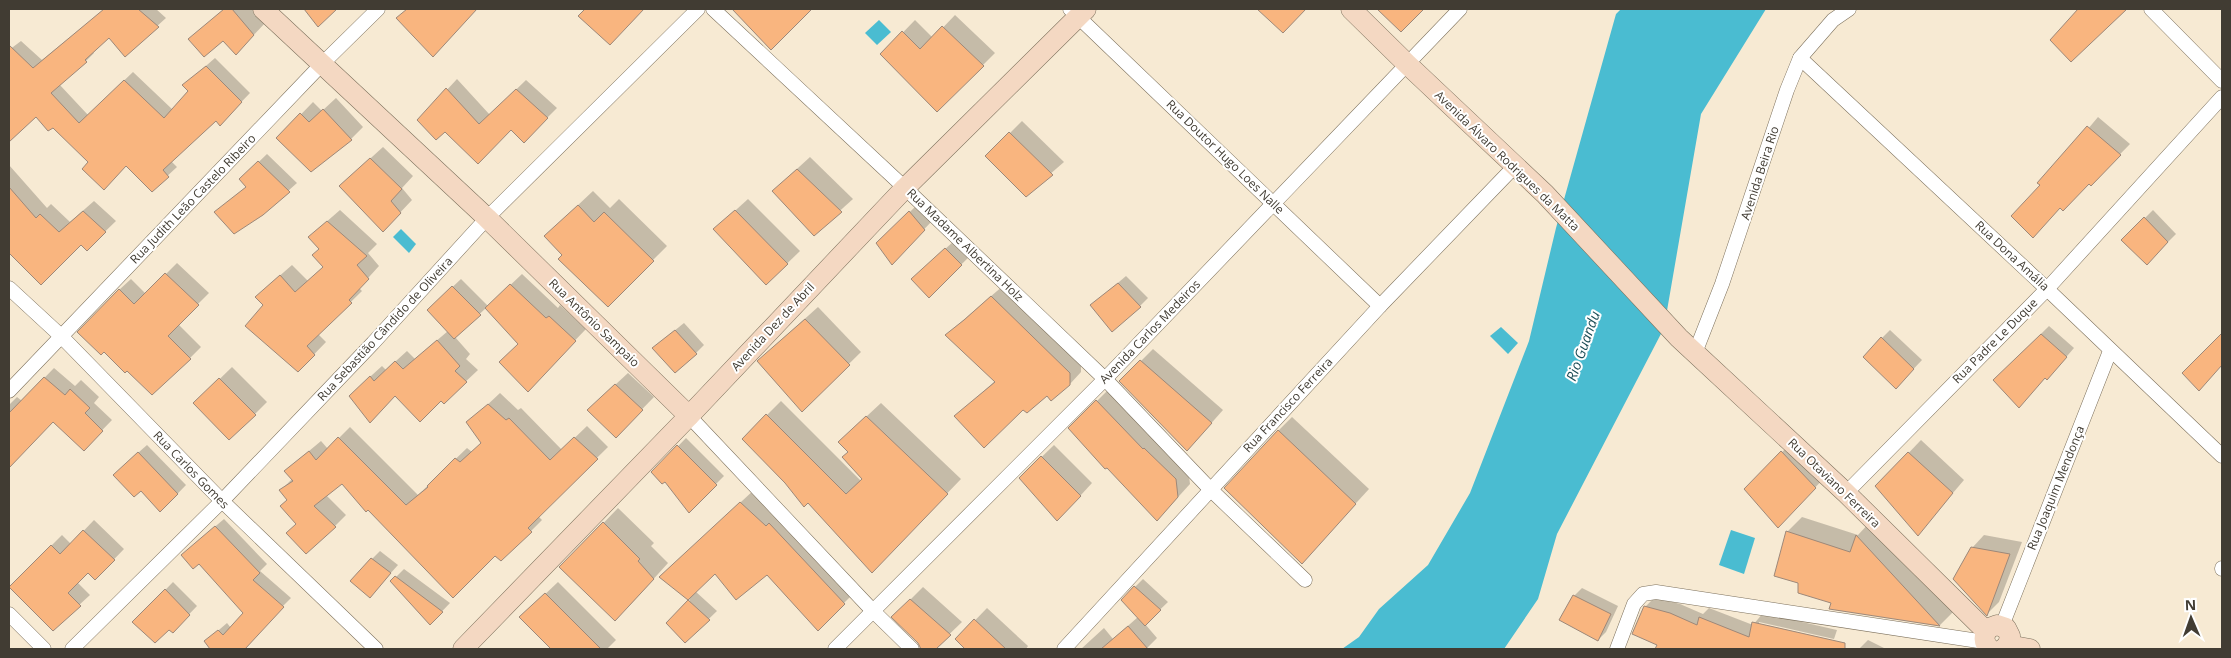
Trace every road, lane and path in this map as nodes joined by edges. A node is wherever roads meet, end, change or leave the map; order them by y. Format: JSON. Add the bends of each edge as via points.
{"nodes":[{"id":1,"x":264,"y":9,"type":"edge"},
{"id":2,"x":378,"y":9,"type":"edge"},
{"id":3,"x":698,"y":9,"type":"edge"},
{"id":4,"x":713,"y":9,"type":"edge"},
{"id":5,"x":1351,"y":9,"type":"edge"},
{"id":6,"x":1460,"y":9,"type":"edge"},
{"id":7,"x":1849,"y":9,"type":"edge"},
{"id":8,"x":2151,"y":9,"type":"edge"},
{"id":9,"x":1078,"y":12,"type":"edge"},
{"id":10,"x":1800,"y":58,"type":"junction"},
{"id":11,"x":1406,"y":64,"type":"junction"},
{"id":12,"x":321,"y":65,"type":"junction"},
{"id":13,"x":2222,"y":81,"type":"edge"},
{"id":14,"x":2222,"y":97,"type":"edge"},
{"id":15,"x":1515,"y":166,"type":"junction"},
{"id":16,"x":905,"y":188,"type":"junction"},
{"id":17,"x":1274,"y":203,"type":"junction"},
{"id":18,"x":486,"y":218,"type":"junction"},
{"id":19,"x":9,"y":288,"type":"edge"},
{"id":20,"x":2047,"y":289,"type":"junction"},
{"id":21,"x":1380,"y":306,"type":"junction"},
{"id":22,"x":61,"y":336,"type":"junction"},
{"id":23,"x":1679,"y":338,"type":"joint"},
{"id":24,"x":2110,"y":350,"type":"junction"},
{"id":25,"x":1695,"y":353,"type":"junction"},
{"id":26,"x":1105,"y":379,"type":"junction"},
{"id":27,"x":9,"y":391,"type":"edge"},
{"id":28,"x":689,"y":416,"type":"junction"},
{"id":29,"x":2222,"y":456,"type":"edge"},
{"id":30,"x":1210,"y":489,"type":"junction"},
{"id":31,"x":1846,"y":493,"type":"junction"},
{"id":32,"x":222,"y":501,"type":"junction"},
{"id":33,"x":1305,"y":580,"type":"dead end"},
{"id":34,"x":872,"y":610,"type":"junction"},
{"id":35,"x":9,"y":614,"type":"edge"},
{"id":36,"x":1996,"y":640,"type":"edge"},
{"id":37,"x":44,"y":649,"type":"edge"},
{"id":38,"x":72,"y":649,"type":"edge"},
{"id":39,"x":376,"y":649,"type":"edge"},
{"id":40,"x":463,"y":649,"type":"edge"},
{"id":41,"x":835,"y":649,"type":"edge"},
{"id":42,"x":912,"y":649,"type":"edge"},
{"id":43,"x":1064,"y":649,"type":"edge"},
{"id":44,"x":1617,"y":649,"type":"edge"},
{"id":45,"x":2030,"y":649,"type":"edge"}],
"edges":[{"from":1,"to":12,"type":"street","name":"Rua Antônio Sampaio"},
{"from":2,"to":12,"type":"street","name":"Rua Judith Leão Castelo Ribeiro"},
{"from":3,"to":18,"type":"street","name":"Rua Sebastião Cândido de Oliveira"},
{"from":4,"to":16,"type":"street","name":"Rua Madame Albertina Holz"},
{"from":5,"to":11,"type":"street","name":"Avenida Álvaro Rodrigues da Matta"},
{"from":6,"to":11,"type":"street","name":"Avenida Carlos Medeiros"},
{"from":7,"to":10,"type":"street","name":"Avenida Beira Rio","via":[[1833,20]]},
{"from":8,"to":13,"type":"street"},
{"from":9,"to":16,"type":"street","name":"Avenida Dez de Abril"},
{"from":9,"to":17,"type":"street","name":"Rua Doutor Hugo Loes Nalle"},
{"from":10,"to":20,"type":"street","name":"Rua Dona Amália"},
{"from":10,"to":25,"type":"street","name":"Avenida Beira Rio"},
{"from":11,"to":15,"type":"street","name":"Avenida Álvaro Rodrigues da Matta"},
{"from":11,"to":17,"type":"street","name":"Avenida Carlos Medeiros"},
{"from":12,"to":18,"type":"street","name":"Rua Antônio Sampaio"},
{"from":12,"to":22,"type":"street","name":"Rua Judith Leão Castelo Ribeiro"},
{"from":14,"to":20,"type":"street","name":"Rua Padre Le Duque"},
{"from":15,"to":21,"type":"street","name":"Rua Francisco Ferreira"},
{"from":15,"to":23,"type":"street","name":"Avenida Álvaro Rodrigues da Matta"},
{"from":16,"to":26,"type":"street","name":"Rua Madame Albertina Holz"},
{"from":16,"to":28,"type":"street","name":"Avenida Dez de Abril"},
{"from":17,"to":21,"type":"street","name":"Rua Doutor Hugo Loes Nalle"},
{"from":17,"to":26,"type":"street","name":"Avenida Carlos Medeiros"},
{"from":18,"to":28,"type":"street","name":"Rua Antônio Sampaio"},
{"from":18,"to":32,"type":"street","name":"Rua Sebastião Cândido de Oliveira","via":[[373,343]]},
{"from":19,"to":22,"type":"street","name":"Rua Carlos Gomes"},
{"from":20,"to":24,"type":"street","name":"Rua Dona Amália"},
{"from":20,"to":31,"type":"street","name":"Rua Padre Le Duque"},
{"from":21,"to":30,"type":"street","name":"Rua Francisco Ferreira"},
{"from":22,"to":27,"type":"street","name":"Rua Judith Leão Castelo Ribeiro"},
{"from":22,"to":32,"type":"street","name":"Rua Carlos Gomes"},
{"from":23,"to":25,"type":"street","name":"Rua Otaviano Ferreira"},
{"from":24,"to":29,"type":"street","name":"Rua Dona Amália"},
{"from":24,"to":36,"type":"street","name":"Rua Joaquim Mendonça"},
{"from":25,"to":31,"type":"street","name":"Rua Otaviano Ferreira"},
{"from":26,"to":30,"type":"street","name":"Rua Madame Albertina Holz"},
{"from":26,"to":34,"type":"street","name":"Avenida Carlos Medeiros"},
{"from":28,"to":34,"type":"street","name":"Rua Antônio Sampaio"},
{"from":28,"to":40,"type":"street","name":"Avenida Dez de Abril"},
{"from":30,"to":33,"type":"street","name":"Rua Madame Albertina Holz"},
{"from":30,"to":43,"type":"street","name":"Rua Francisco Ferreira"},
{"from":31,"to":36,"type":"street","name":"Rua Otaviano Ferreira"},
{"from":32,"to":38,"type":"street","name":"Rua Sebastião Cândido de Oliveira"},
{"from":32,"to":39,"type":"street","name":"Rua Carlos Gomes"},
{"from":34,"to":41,"type":"street","name":"Avenida Carlos Medeiros"},
{"from":34,"to":42,"type":"street","name":"Rua Antônio Sampaio"},
{"from":35,"to":37,"type":"street"},
{"from":36,"to":44,"type":"street","via":[[1656,592],[1643,594],[1634,604]]},
{"from":36,"to":45,"type":"street"}]}
